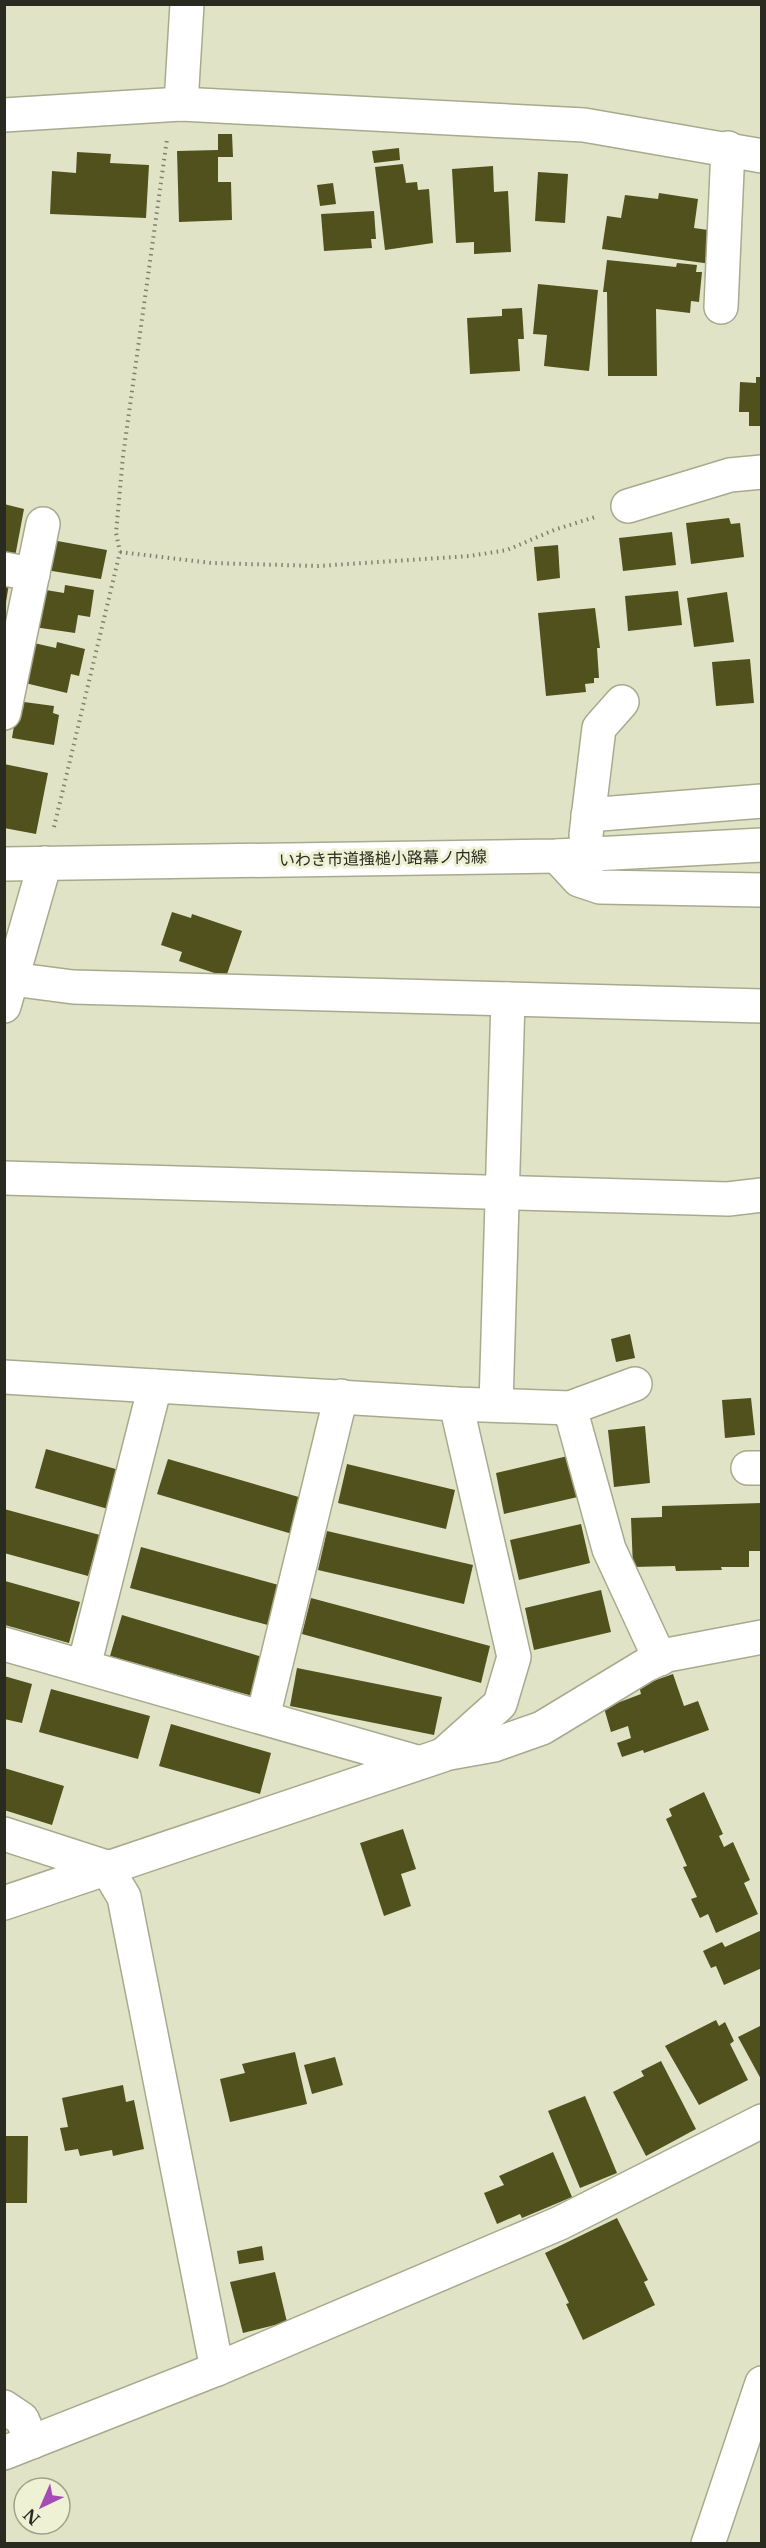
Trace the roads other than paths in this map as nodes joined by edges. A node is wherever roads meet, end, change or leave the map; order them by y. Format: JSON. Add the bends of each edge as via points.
{"nodes":[{"id":1,"x":187,"y":4,"type":"edge"},
{"id":2,"x":176,"y":104,"type":"junction"},
{"id":3,"x":4,"y":115,"type":"edge"},
{"id":4,"x":728,"y":148,"type":"junction"},
{"id":5,"x":762,"y":156,"type":"edge"},
{"id":6,"x":720,"y":307,"type":"dead end"},
{"id":7,"x":762,"y":472,"type":"edge"},
{"id":8,"x":628,"y":506,"type":"road end"},
{"id":9,"x":43,"y":524,"type":"dead end"},
{"id":10,"x":19,"y":571,"type":"edge"},
{"id":11,"x":622,"y":702,"type":"dead end"},
{"id":12,"x":4,"y":713,"type":"edge"},
{"id":13,"x":762,"y":801,"type":"edge"},
{"id":14,"x":588,"y":815,"type":"junction"},
{"id":15,"x":762,"y":845,"type":"edge"},
{"id":16,"x":571,"y":855,"type":"junction"},
{"id":17,"x":45,"y":863,"type":"junction"},
{"id":18,"x":4,"y":864,"type":"edge"},
{"id":19,"x":762,"y":890,"type":"edge"},
{"id":20,"x":8,"y":992,"type":"edge"},
{"id":21,"x":508,"y":999,"type":"junction"},
{"id":22,"x":762,"y":1006,"type":"edge"},
{"id":23,"x":4,"y":1178,"type":"edge"},
{"id":24,"x":502,"y":1193,"type":"junction"},
{"id":25,"x":762,"y":1195,"type":"edge"},
{"id":26,"x":4,"y":1377,"type":"edge"},
{"id":27,"x":635,"y":1384,"type":"dead end"},
{"id":28,"x":155,"y":1386,"type":"junction"},
{"id":29,"x":341,"y":1396,"type":"junction"},
{"id":30,"x":456,"y":1404,"type":"junction"},
{"id":31,"x":496,"y":1405,"type":"junction"},
{"id":32,"x":570,"y":1408,"type":"junction"},
{"id":33,"x":762,"y":1637,"type":"edge"},
{"id":34,"x":4,"y":1644,"type":"edge"},
{"id":35,"x":660,"y":1659,"type":"junction"},
{"id":36,"x":84,"y":1666,"type":"junction"},
{"id":37,"x":263,"y":1717,"type":"junction"},
{"id":38,"x":430,"y":1758,"type":"junction"},
{"id":39,"x":4,"y":1834,"type":"edge"},
{"id":40,"x":105,"y":1867,"type":"junction"},
{"id":41,"x":4,"y":1903,"type":"edge"},
{"id":42,"x":762,"y":2121,"type":"edge"},
{"id":43,"x":217,"y":2369,"type":"junction"},
{"id":44,"x":762,"y":2383,"type":"edge"},
{"id":45,"x":4,"y":2407,"type":"edge"},
{"id":46,"x":18,"y":2448,"type":"edge"},
{"id":47,"x":708,"y":2544,"type":"edge"}],
"edges":[{"from":1,"to":2,"type":"street"},
{"from":2,"to":3,"type":"street"},
{"from":2,"to":4,"type":"street","via":[[584,125]]},
{"from":4,"to":5,"type":"street"},
{"from":4,"to":6,"type":"street"},
{"from":7,"to":8,"type":"street","via":[[730,475]]},
{"from":9,"to":10,"type":"street"},
{"from":10,"to":12,"type":"street"},
{"from":11,"to":14,"type":"street","via":[[599,728]]},
{"from":13,"to":14,"type":"street"},
{"from":14,"to":16,"type":"street"},
{"from":15,"to":16,"type":"street","name":"いわき市道搔槌小路幕ノ内線"},
{"from":16,"to":17,"type":"street","name":"いわき市道搔槌小路幕ノ内線"},
{"from":16,"to":19,"type":"street","via":[[579,880],[600,887]]},
{"from":17,"to":18,"type":"street","name":"いわき市道搔槌小路幕ノ内線"},
{"from":17,"to":20,"type":"street"},
{"from":20,"to":21,"type":"street","via":[[73,987]]},
{"from":21,"to":22,"type":"street"},
{"from":21,"to":24,"type":"street"},
{"from":23,"to":24,"type":"street"},
{"from":24,"to":25,"type":"street","via":[[728,1199]]},
{"from":24,"to":31,"type":"street"},
{"from":26,"to":28,"type":"street"},
{"from":27,"to":32,"type":"street"},
{"from":28,"to":29,"type":"street"},
{"from":28,"to":36,"type":"street"},
{"from":29,"to":30,"type":"street"},
{"from":29,"to":37,"type":"street"},
{"from":30,"to":31,"type":"street"},
{"from":30,"to":38,"type":"street","via":[[514,1657],[500,1704]]},
{"from":31,"to":32,"type":"street"},
{"from":32,"to":35,"type":"street","via":[[609,1550]]},
{"from":33,"to":35,"type":"street"},
{"from":34,"to":36,"type":"street"},
{"from":35,"to":38,"type":"street","via":[[542,1728],[494,1745]]},
{"from":36,"to":37,"type":"street"},
{"from":37,"to":38,"type":"street"},
{"from":38,"to":40,"type":"street"},
{"from":39,"to":40,"type":"street"},
{"from":40,"to":41,"type":"street"},
{"from":40,"to":43,"type":"street","via":[[124,1897]]},
{"from":42,"to":43,"type":"street","via":[[560,2223]]},
{"from":43,"to":46,"type":"street"},
{"from":44,"to":47,"type":"street"},
{"from":45,"to":46,"type":"street","via":[[22,2419]]}]}
